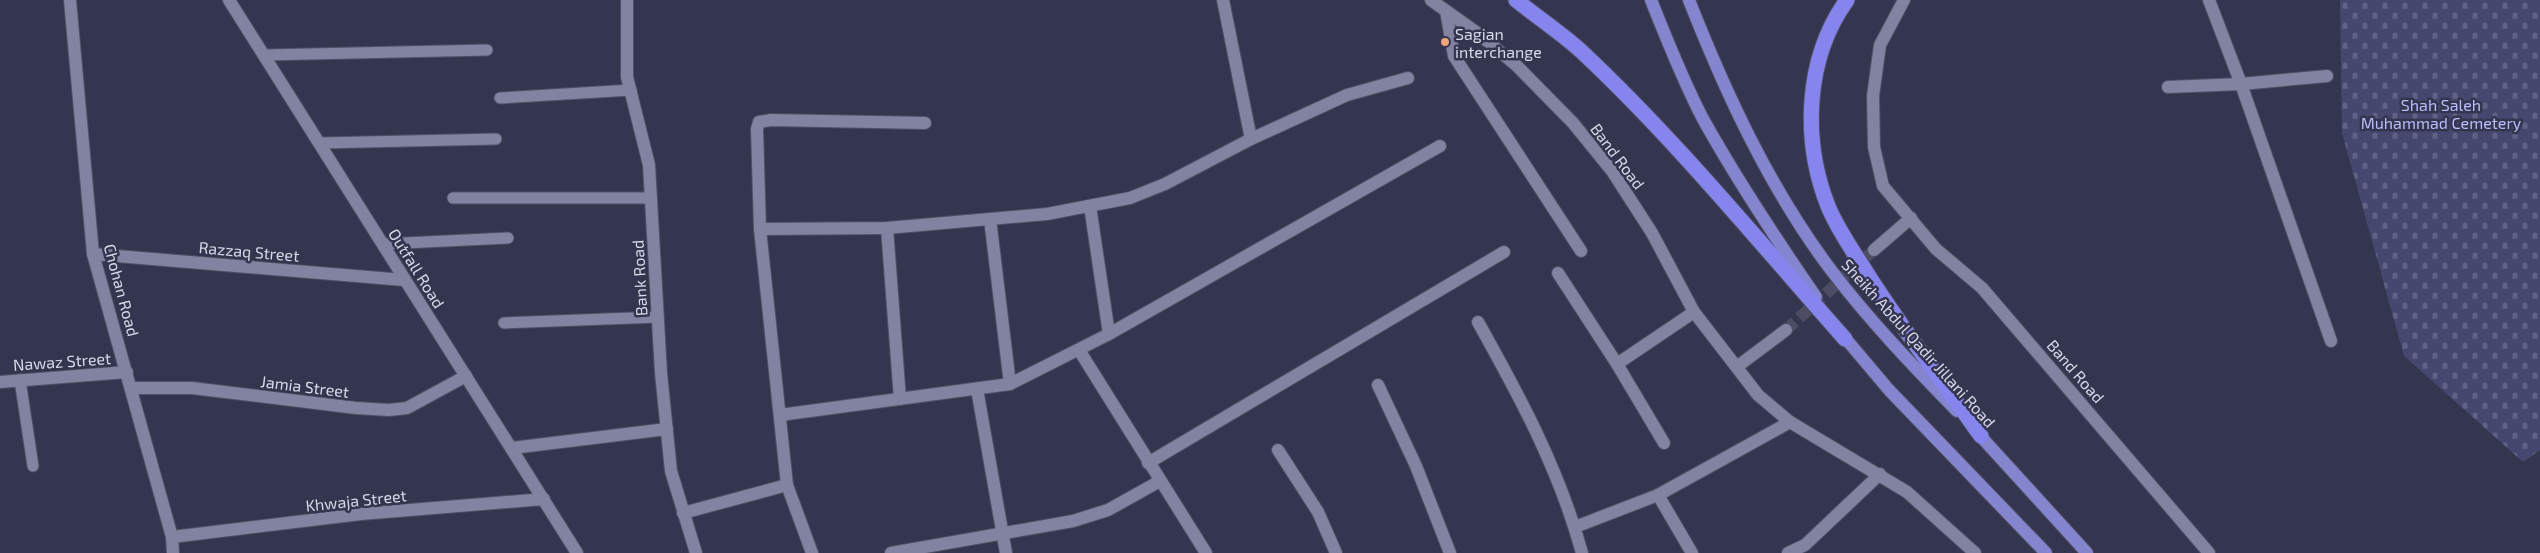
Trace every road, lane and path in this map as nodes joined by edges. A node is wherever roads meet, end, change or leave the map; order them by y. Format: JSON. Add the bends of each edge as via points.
{"nodes":[{"id":1,"x":70,"y":0,"type":"edge"},
{"id":2,"x":229,"y":0,"type":"edge"},
{"id":3,"x":627,"y":0,"type":"edge"},
{"id":4,"x":1223,"y":0,"type":"edge"},
{"id":5,"x":1431,"y":0,"type":"edge"},
{"id":6,"x":1516,"y":0,"type":"edge"},
{"id":7,"x":1651,"y":0,"type":"edge"},
{"id":8,"x":1688,"y":0,"type":"edge"},
{"id":9,"x":1847,"y":0,"type":"edge"},
{"id":10,"x":1904,"y":0,"type":"edge"},
{"id":11,"x":2209,"y":0,"type":"edge"},
{"id":12,"x":1446,"y":11,"type":"junction"},
{"id":13,"x":486,"y":50,"type":"dead end"},
{"id":14,"x":265,"y":55,"type":"junction"},
{"id":15,"x":2327,"y":76,"type":"dead end"},
{"id":16,"x":1408,"y":78,"type":"dead end"},
{"id":17,"x":2241,"y":84,"type":"junction"},
{"id":18,"x":2168,"y":87,"type":"dead end"},
{"id":19,"x":631,"y":90,"type":"junction"},
{"id":20,"x":500,"y":98,"type":"dead end"},
{"id":21,"x":925,"y":124,"type":"dead end"},
{"id":22,"x":496,"y":139,"type":"dead end"},
{"id":23,"x":1251,"y":139,"type":"junction"},
{"id":24,"x":320,"y":143,"type":"junction"},
{"id":25,"x":1440,"y":146,"type":"dead end"},
{"id":26,"x":453,"y":198,"type":"dead end"},
{"id":27,"x":651,"y":198,"type":"junction"},
{"id":28,"x":1090,"y":206,"type":"junction"},
{"id":29,"x":990,"y":218,"type":"junction"},
{"id":30,"x":1911,"y":218,"type":"junction"},
{"id":31,"x":887,"y":228,"type":"junction"},
{"id":32,"x":760,"y":229,"type":"junction"},
{"id":33,"x":508,"y":238,"type":"dead end"},
{"id":34,"x":383,"y":244,"type":"junction"},
{"id":35,"x":1874,"y":250,"type":"tunnel mouth"},
{"id":36,"x":1581,"y":251,"type":"dead end"},
{"id":37,"x":1504,"y":252,"type":"dead end"},
{"id":38,"x":93,"y":254,"type":"junction"},
{"id":39,"x":1558,"y":274,"type":"dead end"},
{"id":40,"x":404,"y":280,"type":"junction"},
{"id":41,"x":1694,"y":312,"type":"junction"},
{"id":42,"x":658,"y":317,"type":"junction"},
{"id":43,"x":504,"y":322,"type":"dead end"},
{"id":44,"x":1478,"y":322,"type":"dead end"},
{"id":45,"x":1786,"y":330,"type":"tunnel mouth"},
{"id":46,"x":1109,"y":334,"type":"junction"},
{"id":47,"x":1845,"y":339,"type":"junction"},
{"id":48,"x":2331,"y":341,"type":"dead end"},
{"id":49,"x":1079,"y":350,"type":"junction"},
{"id":50,"x":1617,"y":364,"type":"junction"},
{"id":51,"x":1738,"y":366,"type":"junction"},
{"id":52,"x":127,"y":372,"type":"junction"},
{"id":53,"x":466,"y":376,"type":"junction"},
{"id":54,"x":20,"y":380,"type":"junction"},
{"id":55,"x":0,"y":382,"type":"edge"},
{"id":56,"x":1010,"y":384,"type":"junction"},
{"id":57,"x":1378,"y":386,"type":"dead end"},
{"id":58,"x":132,"y":388,"type":"junction"},
{"id":59,"x":976,"y":389,"type":"junction"},
{"id":60,"x":900,"y":399,"type":"junction"},
{"id":61,"x":780,"y":415,"type":"junction"},
{"id":62,"x":1790,"y":422,"type":"junction"},
{"id":63,"x":667,"y":429,"type":"junction"},
{"id":64,"x":1981,"y":436,"type":"junction"},
{"id":65,"x":1664,"y":443,"type":"dead end"},
{"id":66,"x":512,"y":448,"type":"junction"},
{"id":67,"x":1278,"y":450,"type":"dead end"},
{"id":68,"x":1148,"y":463,"type":"junction"},
{"id":69,"x":33,"y":466,"type":"dead end"},
{"id":70,"x":1880,"y":474,"type":"junction"},
{"id":71,"x":1160,"y":482,"type":"junction"},
{"id":72,"x":787,"y":486,"type":"junction"},
{"id":73,"x":1658,"y":495,"type":"junction"},
{"id":74,"x":544,"y":499,"type":"junction"},
{"id":75,"x":683,"y":513,"type":"junction"},
{"id":76,"x":1575,"y":527,"type":"junction"},
{"id":77,"x":1003,"y":535,"type":"junction"},
{"id":78,"x":172,"y":537,"type":"junction"},
{"id":79,"x":1808,"y":549,"type":"edge"},
{"id":80,"x":173,"y":553,"type":"edge"},
{"id":81,"x":577,"y":553,"type":"edge"},
{"id":82,"x":696,"y":553,"type":"edge"},
{"id":83,"x":812,"y":553,"type":"edge"},
{"id":84,"x":891,"y":553,"type":"edge"},
{"id":85,"x":1006,"y":553,"type":"edge"},
{"id":86,"x":1206,"y":553,"type":"edge"},
{"id":87,"x":1336,"y":553,"type":"edge"},
{"id":88,"x":1450,"y":553,"type":"edge"},
{"id":89,"x":1582,"y":553,"type":"edge"},
{"id":90,"x":1692,"y":553,"type":"edge"},
{"id":91,"x":1788,"y":553,"type":"edge"},
{"id":92,"x":1975,"y":553,"type":"edge"},
{"id":93,"x":2046,"y":553,"type":"edge"},
{"id":94,"x":2088,"y":553,"type":"edge"},
{"id":95,"x":2209,"y":553,"type":"edge"}],
"edges":[{"from":1,"to":38,"type":"street","name":"Chohan Road"},
{"from":2,"to":14,"type":"street","name":"Outfall Road"},
{"from":3,"to":19,"type":"street","name":"Bank Road"},
{"from":4,"to":23,"type":"street"},
{"from":5,"to":12,"type":"street","name":"Band Road"},
{"from":6,"to":47,"type":"highway","via":[[1580,50],[1612,81],[1666,137]]},
{"from":7,"to":47,"type":"main road","via":[[1703,118],[1755,207]]},
{"from":8,"to":64,"type":"main road","name":"Sheikh Abdul Qadir Jillani Road","via":[[1744,125],[1799,224],[1884,334]]},
{"from":9,"to":64,"type":"highway","via":[[1833,20],[1816,66],[1812,115],[1815,165],[1828,207],[1847,242]]},
{"from":10,"to":30,"type":"street","name":"Band Road","via":[[1880,45],[1873,96],[1874,147],[1883,186]]},
{"from":11,"to":17,"type":"street"},
{"from":12,"to":36,"type":"street","via":[[1454,56]]},
{"from":12,"to":41,"type":"street","name":"Band Road","via":[[1517,66],[1573,123],[1612,171],[1652,233]]},
{"from":13,"to":14,"type":"lane"},
{"from":14,"to":24,"type":"street","name":"Outfall Road"},
{"from":15,"to":17,"type":"street"},
{"from":16,"to":23,"type":"street","via":[[1346,95]]},
{"from":17,"to":18,"type":"street"},
{"from":17,"to":48,"type":"street"},
{"from":19,"to":20,"type":"lane"},
{"from":19,"to":27,"type":"street","name":"Bank Road","via":[[649,165]]},
{"from":21,"to":32,"type":"street","via":[[759,122],[756,146]]},
{"from":22,"to":24,"type":"lane"},
{"from":23,"to":28,"type":"street","via":[[1165,184],[1130,198]]},
{"from":24,"to":34,"type":"street","name":"Outfall Road"},
{"from":25,"to":46,"type":"street"},
{"from":26,"to":27,"type":"lane"},
{"from":27,"to":42,"type":"street","name":"Bank Road"},
{"from":28,"to":29,"type":"street","via":[[1047,214]]},
{"from":28,"to":46,"type":"street"},
{"from":29,"to":31,"type":"street"},
{"from":29,"to":56,"type":"street"},
{"from":30,"to":35,"type":"street"},
{"from":30,"to":95,"type":"street","name":"Band Road","via":[[1936,249],[1982,288]]},
{"from":31,"to":32,"type":"street"},
{"from":31,"to":60,"type":"street"},
{"from":32,"to":61,"type":"street"},
{"from":33,"to":34,"type":"lane"},
{"from":34,"to":40,"type":"street","name":"Outfall Road"},
{"from":37,"to":68,"type":"street"},
{"from":38,"to":40,"type":"street","name":"Razzaq Street"},
{"from":38,"to":52,"type":"street","name":"Chohan Road"},
{"from":39,"to":50,"type":"street"},
{"from":40,"to":53,"type":"street","name":"Outfall Road"},
{"from":41,"to":50,"type":"street"},
{"from":41,"to":51,"type":"street","name":"Band Road"},
{"from":42,"to":43,"type":"lane"},
{"from":42,"to":63,"type":"street","name":"Bank Road"},
{"from":44,"to":76,"type":"street","via":[[1529,413]]},
{"from":45,"to":51,"type":"street"},
{"from":46,"to":49,"type":"street"},
{"from":47,"to":93,"type":"main road","via":[[1889,390]]},
{"from":49,"to":56,"type":"street"},
{"from":49,"to":68,"type":"street"},
{"from":50,"to":65,"type":"street"},
{"from":51,"to":62,"type":"street","name":"Band Road","via":[[1758,395]]},
{"from":52,"to":54,"type":"street","name":"Nawaz Street"},
{"from":52,"to":58,"type":"street","name":"Chohan Road"},
{"from":53,"to":58,"type":"street","name":"Jamia Street","via":[[406,408],[389,410],[192,388]]},
{"from":53,"to":66,"type":"street","name":"Outfall Road"},
{"from":54,"to":55,"type":"street","name":"Nawaz Street"},
{"from":54,"to":69,"type":"lane"},
{"from":56,"to":59,"type":"street"},
{"from":57,"to":88,"type":"street","via":[[1416,466]]},
{"from":58,"to":78,"type":"street","name":"Chohan Road"},
{"from":59,"to":60,"type":"street"},
{"from":59,"to":77,"type":"street"},
{"from":60,"to":61,"type":"street"},
{"from":61,"to":72,"type":"street"},
{"from":62,"to":70,"type":"street","name":"Band Road"},
{"from":62,"to":73,"type":"street"},
{"from":63,"to":66,"type":"street"},
{"from":63,"to":75,"type":"street","name":"Bank Road","via":[[671,471]]},
{"from":64,"to":94,"type":"main road","name":"Sheikh Abdul Qadir Jillani Road"},
{"from":66,"to":74,"type":"street","name":"Outfall Road"},
{"from":67,"to":87,"type":"street","via":[[1318,512]]},
{"from":68,"to":71,"type":"street"},
{"from":70,"to":79,"type":"street"},
{"from":70,"to":92,"type":"street","name":"Band Road","via":[[1907,492]]},
{"from":71,"to":77,"type":"street","via":[[1108,510],[1073,521]]},
{"from":71,"to":86,"type":"street"},
{"from":72,"to":75,"type":"street"},
{"from":72,"to":83,"type":"street"},
{"from":73,"to":76,"type":"street"},
{"from":73,"to":90,"type":"street"},
{"from":74,"to":78,"type":"street","name":"Khwaja Street","via":[[361,514]]},
{"from":74,"to":81,"type":"street","name":"Outfall Road"},
{"from":75,"to":82,"type":"street","name":"Bank Road"},
{"from":76,"to":89,"type":"street"},
{"from":77,"to":84,"type":"street"},
{"from":77,"to":85,"type":"street"},
{"from":78,"to":80,"type":"street","name":"Chohan Road"},
{"from":79,"to":91,"type":"street"}]}
